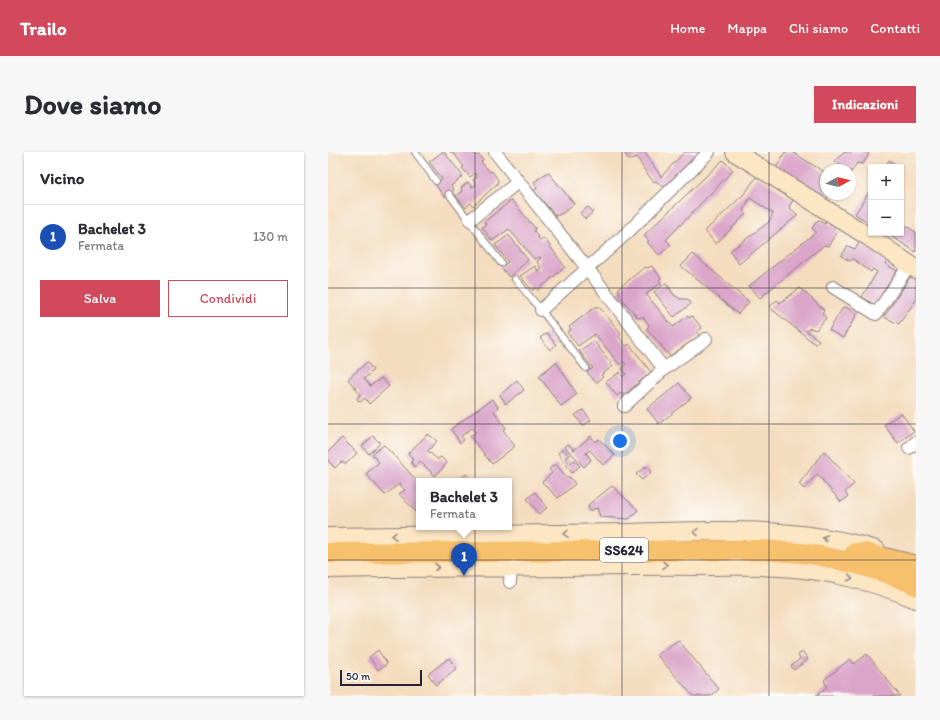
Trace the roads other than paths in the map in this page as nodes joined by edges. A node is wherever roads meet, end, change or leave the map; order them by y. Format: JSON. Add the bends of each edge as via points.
{"nodes":[{"id":1,"x":415,"y":152,"type":"edge"},
{"id":2,"x":495,"y":152,"type":"edge"},
{"id":3,"x":709,"y":152,"type":"edge"},
{"id":4,"x":735,"y":152,"type":"edge"},
{"id":5,"x":436,"y":181,"type":"dead end"},
{"id":6,"x":518,"y":182,"type":"junction"},
{"id":7,"x":449,"y":194,"type":"dead end"},
{"id":8,"x":470,"y":220,"type":"junction"},
{"id":9,"x":501,"y":262,"type":"dead end"},
{"id":10,"x":913,"y":267,"type":"edge"},
{"id":11,"x":587,"y":268,"type":"junction"},
{"id":12,"x":515,"y":279,"type":"dead end"},
{"id":13,"x":833,"y":287,"type":"dead end"},
{"id":14,"x":541,"y":310,"type":"junction"},
{"id":15,"x":706,"y":339,"type":"dead end"},
{"id":16,"x":586,"y":368,"type":"dead end"},
{"id":17,"x":664,"y":369,"type":"junction"},
{"id":18,"x":624,"y":406,"type":"dead end"},
{"id":19,"x":328,"y":537,"type":"edge"},
{"id":20,"x":328,"y":553,"type":"edge"},
{"id":21,"x":808,"y":554,"type":"junction"},
{"id":22,"x":916,"y":566,"type":"edge"},
{"id":23,"x":328,"y":569,"type":"edge"},
{"id":24,"x":916,"y":585,"type":"edge"},
{"id":25,"x":916,"y":599,"type":"edge"}],
"edges":[{"from":1,"to":5,"type":"lane"},
{"from":2,"to":6,"type":"street"},
{"from":3,"to":11,"type":"street","via":[[628,232]]},
{"from":4,"to":10,"type":"main road"},
{"from":6,"to":8,"type":"street"},
{"from":6,"to":11,"type":"street"},
{"from":7,"to":8,"type":"lane"},
{"from":8,"to":9,"type":"lane"},
{"from":10,"to":13,"type":"street","via":[[876,314]]},
{"from":11,"to":14,"type":"street"},
{"from":11,"to":17,"type":"street"},
{"from":12,"to":14,"type":"lane"},
{"from":14,"to":16,"type":"lane"},
{"from":15,"to":17,"type":"street"},
{"from":17,"to":18,"type":"street"},
{"from":22,"to":19,"type":"main road","one_way":true,"via":[[894,555],[862,545],[826,538],[754,531]]},
{"from":20,"to":21,"type":"main road","number":"SS624","via":[[732,549]]},
{"from":21,"to":22,"type":"main road","via":[[864,553]]},
{"from":21,"to":24,"type":"main road","number":"SS624","via":[[846,561]]},
{"from":23,"to":25,"type":"main road","one_way":true,"via":[[381,568],[510,575],[664,565],[782,567],[822,572],[860,581]]}]}
